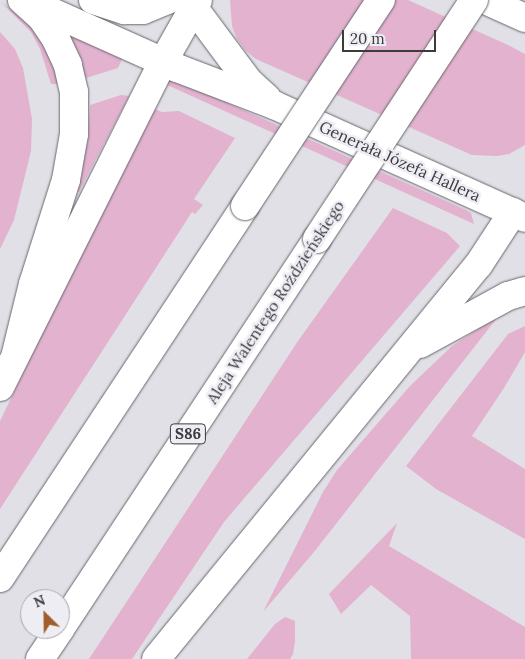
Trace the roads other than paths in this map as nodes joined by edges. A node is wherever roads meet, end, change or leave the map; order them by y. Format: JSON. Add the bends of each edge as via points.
{"nodes":[{"id":1,"x":23,"y":0,"type":"edge"},
{"id":2,"x":93,"y":0,"type":"edge"},
{"id":3,"x":168,"y":0,"type":"edge"},
{"id":4,"x":188,"y":0,"type":"edge"},
{"id":5,"x":192,"y":0,"type":"edge"},
{"id":6,"x":198,"y":0,"type":"edge"},
{"id":7,"x":215,"y":0,"type":"edge"},
{"id":8,"x":381,"y":0,"type":"edge"},
{"id":9,"x":474,"y":0,"type":"edge"},
{"id":10,"x":485,"y":0,"type":"edge"},
{"id":11,"x":525,"y":18,"type":"edge"},
{"id":12,"x":163,"y":62,"type":"junction"},
{"id":13,"x":274,"y":104,"type":"junction"},
{"id":14,"x":521,"y":208,"type":"edge"},
{"id":15,"x":525,"y":291,"type":"edge"},
{"id":16,"x":408,"y":350,"type":"junction"},
{"id":17,"x":16,"y":353,"type":"junction"},
{"id":18,"x":0,"y":386,"type":"edge"},
{"id":19,"x":0,"y":578,"type":"edge"},
{"id":20,"x":70,"y":614,"type":"edge"},
{"id":21,"x":53,"y":639,"type":"edge"},
{"id":22,"x":40,"y":659,"type":"edge"},
{"id":23,"x":156,"y":659,"type":"edge"}],
"edges":[{"from":1,"to":12,"type":"main road","name":"Generała Józefa Hallera"},
{"from":1,"to":17,"type":"main road","via":[[42,18],[68,65],[74,92],[74,134],[64,189],[33,284]]},
{"from":2,"to":3,"type":"main road","via":[[124,10],[144,10]]},
{"from":4,"to":13,"type":"main road","name":"Generała Józefa Hallera","via":[[249,82]]},
{"from":5,"to":7,"type":"main road","via":[[221,34]]},
{"from":6,"to":12,"type":"main road"},
{"from":8,"to":19,"type":"main road","bridge":true},
{"from":9,"to":20,"type":"main road","name":"Aleja Walentego Roździeńskiego","number":"S86","bridge":true},
{"from":10,"to":11,"type":"main road"},
{"from":12,"to":13,"type":"main road","name":"Generała Józefa Hallera"},
{"from":12,"to":17,"type":"main road"},
{"from":13,"to":14,"type":"main road","name":"Generała Józefa Hallera"},
{"from":14,"to":16,"type":"main road"},
{"from":15,"to":16,"type":"main road","via":[[508,296]]},
{"from":16,"to":23,"type":"main road"},
{"from":17,"to":18,"type":"main road"},
{"from":21,"to":22,"type":"main road","name":"Aleja Walentego Roździeńskiego","number":"S86"}]}
